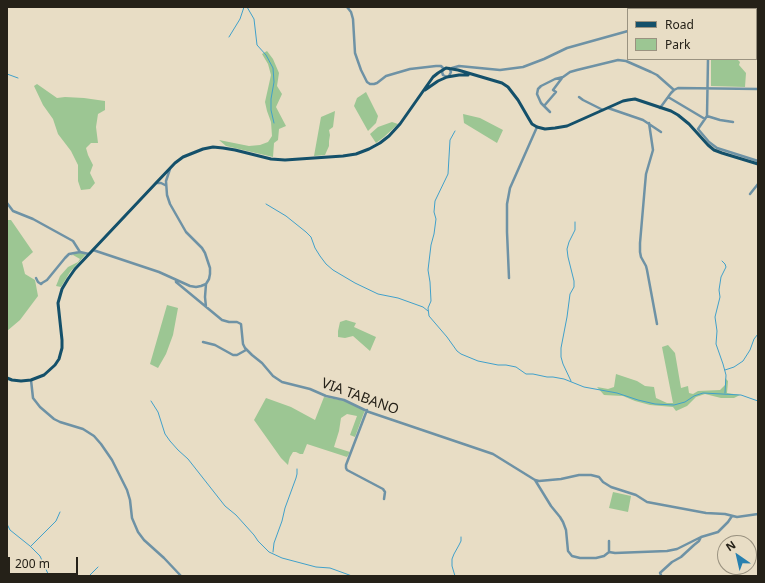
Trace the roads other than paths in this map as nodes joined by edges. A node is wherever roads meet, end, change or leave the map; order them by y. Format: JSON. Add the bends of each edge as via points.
{"nodes":[{"id":1,"x":347,"y":7,"type":"edge"},
{"id":2,"x":627,"y":31,"type":"edge"},
{"id":3,"x":708,"y":60,"type":"edge"},
{"id":4,"x":450,"y":68,"type":"junction"},
{"id":5,"x":444,"y":69,"type":"junction"},
{"id":6,"x":472,"y":75,"type":"junction"},
{"id":7,"x":448,"y":76,"type":"junction"},
{"id":8,"x":563,"y":77,"type":"junction"},
{"id":9,"x":708,"y":88,"type":"junction"},
{"id":10,"x":758,"y":89,"type":"edge"},
{"id":11,"x":674,"y":90,"type":"junction"},
{"id":12,"x":423,"y":92,"type":"junction"},
{"id":13,"x":579,"y":97,"type":"dead end"},
{"id":14,"x":668,"y":97,"type":"junction"},
{"id":15,"x":544,"y":106,"type":"junction"},
{"id":16,"x":608,"y":108,"type":"junction"},
{"id":17,"x":660,"y":108,"type":"junction"},
{"id":18,"x":603,"y":110,"type":"junction"},
{"id":19,"x":550,"y":112,"type":"dead end"},
{"id":20,"x":706,"y":118,"type":"junction"},
{"id":21,"x":733,"y":122,"type":"dead end"},
{"id":22,"x":649,"y":123,"type":"junction"},
{"id":23,"x":537,"y":127,"type":"junction"},
{"id":24,"x":661,"y":132,"type":"dead end"},
{"id":25,"x":758,"y":161,"type":"edge"},
{"id":26,"x":758,"y":164,"type":"edge"},
{"id":27,"x":170,"y":169,"type":"junction"},
{"id":28,"x":162,"y":177,"type":"junction"},
{"id":29,"x":156,"y":183,"type":"junction"},
{"id":30,"x":165,"y":184,"type":"junction"},
{"id":31,"x":758,"y":184,"type":"edge"},
{"id":32,"x":750,"y":194,"type":"dead end"},
{"id":33,"x":7,"y":202,"type":"edge"},
{"id":34,"x":93,"y":250,"type":"junction"},
{"id":35,"x":80,"y":252,"type":"junction"},
{"id":36,"x":90,"y":254,"type":"junction"},
{"id":37,"x":36,"y":278,"type":"dead end"},
{"id":38,"x":509,"y":278,"type":"dead end"},
{"id":39,"x":176,"y":280,"type":"junction"},
{"id":40,"x":206,"y":284,"type":"junction"},
{"id":41,"x":206,"y":308,"type":"junction"},
{"id":42,"x":657,"y":324,"type":"dead end"},
{"id":43,"x":203,"y":342,"type":"dead end"},
{"id":44,"x":246,"y":350,"type":"junction"},
{"id":45,"x":7,"y":378,"type":"edge"},
{"id":46,"x":31,"y":380,"type":"junction"},
{"id":47,"x":367,"y":410,"type":"junction"},
{"id":48,"x":535,"y":480,"type":"junction"},
{"id":49,"x":384,"y":498,"type":"dead end"},
{"id":50,"x":758,"y":514,"type":"edge"},
{"id":51,"x":732,"y":516,"type":"junction"},
{"id":52,"x":702,"y":537,"type":"junction"},
{"id":53,"x":609,"y":541,"type":"dead end"},
{"id":54,"x":609,"y":552,"type":"junction"},
{"id":55,"x":661,"y":575,"type":"dead end"},
{"id":56,"x":181,"y":576,"type":"edge"}],
"edges":[{"from":1,"to":5,"type":"street","via":[[353,19],[355,53],[370,84],[410,69],[436,66]]},
{"from":2,"to":4,"type":"street","via":[[567,48],[522,67],[500,70],[459,66]]},
{"from":3,"to":9,"type":"street"},
{"from":4,"to":5,"type":"main road"},
{"from":4,"to":6,"type":"main road"},
{"from":4,"to":7,"type":"street"},
{"from":5,"to":7,"type":"street","via":[[443,75]]},
{"from":5,"to":12,"type":"main road","via":[[433,77]]},
{"from":6,"to":7,"type":"main road"},
{"from":6,"to":23,"type":"main road","via":[[508,87],[532,124]]},
{"from":7,"to":12,"type":"main road"},
{"from":8,"to":11,"type":"street","via":[[570,72],[618,60],[657,75]]},
{"from":8,"to":15,"type":"street","via":[[553,90],[556,92]]},
{"from":8,"to":15,"type":"street","via":[[545,83],[538,89],[538,98]]},
{"from":9,"to":10,"type":"street"},
{"from":9,"to":11,"type":"street"},
{"from":9,"to":20,"type":"street"},
{"from":11,"to":14,"type":"street"},
{"from":12,"to":27,"type":"main road","via":[[389,136],[356,154],[271,159],[213,147],[183,157]]},
{"from":13,"to":18,"type":"street"},
{"from":14,"to":17,"type":"street"},
{"from":14,"to":20,"type":"street"},
{"from":15,"to":19,"type":"street"},
{"from":16,"to":17,"type":"main road","via":[[632,99]]},
{"from":16,"to":18,"type":"main road"},
{"from":16,"to":22,"type":"street"},
{"from":17,"to":26,"type":"main road","via":[[684,118],[714,150]]},
{"from":18,"to":23,"type":"main road","via":[[566,126],[545,129]]},
{"from":20,"to":21,"type":"street"},
{"from":20,"to":25,"type":"street","via":[[698,129],[709,142],[722,150]]},
{"from":22,"to":24,"type":"street"},
{"from":22,"to":42,"type":"street","via":[[653,150],[646,174],[640,252],[647,270]]},
{"from":23,"to":38,"type":"street","via":[[510,188],[507,204]]},
{"from":27,"to":28,"type":"main road"},
{"from":27,"to":30,"type":"street"},
{"from":28,"to":29,"type":"main road"},
{"from":28,"to":30,"type":"street"},
{"from":29,"to":30,"type":"street"},
{"from":29,"to":34,"type":"main road"},
{"from":30,"to":40,"type":"street","via":[[170,204],[186,232],[205,253],[210,268]]},
{"from":31,"to":32,"type":"street"},
{"from":33,"to":35,"type":"street","via":[[14,211],[73,242]]},
{"from":34,"to":36,"type":"main road"},
{"from":34,"to":39,"type":"street"},
{"from":35,"to":36,"type":"street"},
{"from":35,"to":37,"type":"street","via":[[69,254],[41,284]]},
{"from":36,"to":46,"type":"main road","via":[[75,269],[62,288],[58,303],[62,340],[59,359],[49,371]]},
{"from":39,"to":40,"type":"street","via":[[196,287]]},
{"from":39,"to":41,"type":"street"},
{"from":40,"to":41,"type":"street"},
{"from":41,"to":44,"type":"street","via":[[222,320],[241,324]]},
{"from":43,"to":44,"type":"street","via":[[215,345],[233,355]]},
{"from":44,"to":47,"type":"street","name":"VIA TABANO","via":[[282,382],[344,400]]},
{"from":45,"to":46,"type":"main road"},
{"from":46,"to":56,"type":"street","via":[[32,398],[40,407],[54,419],[91,433],[101,444],[128,490],[132,518],[138,532]]},
{"from":47,"to":48,"type":"street","name":"VIA TABANO","via":[[493,454]]},
{"from":47,"to":49,"type":"street","via":[[346,468],[383,489]]},
{"from":48,"to":51,"type":"street","via":[[591,475],[599,477],[611,487],[647,502]]},
{"from":48,"to":54,"type":"street","name":"VIA TABANO","via":[[564,522],[566,544],[572,556],[596,558]]},
{"from":50,"to":51,"type":"street"},
{"from":51,"to":52,"type":"street","name":"VIA TABANO","via":[[718,532]]},
{"from":52,"to":54,"type":"street","name":"VIA TABANO","via":[[667,551]]},
{"from":52,"to":55,"type":"street","via":[[661,572]]},
{"from":53,"to":54,"type":"street"}]}
